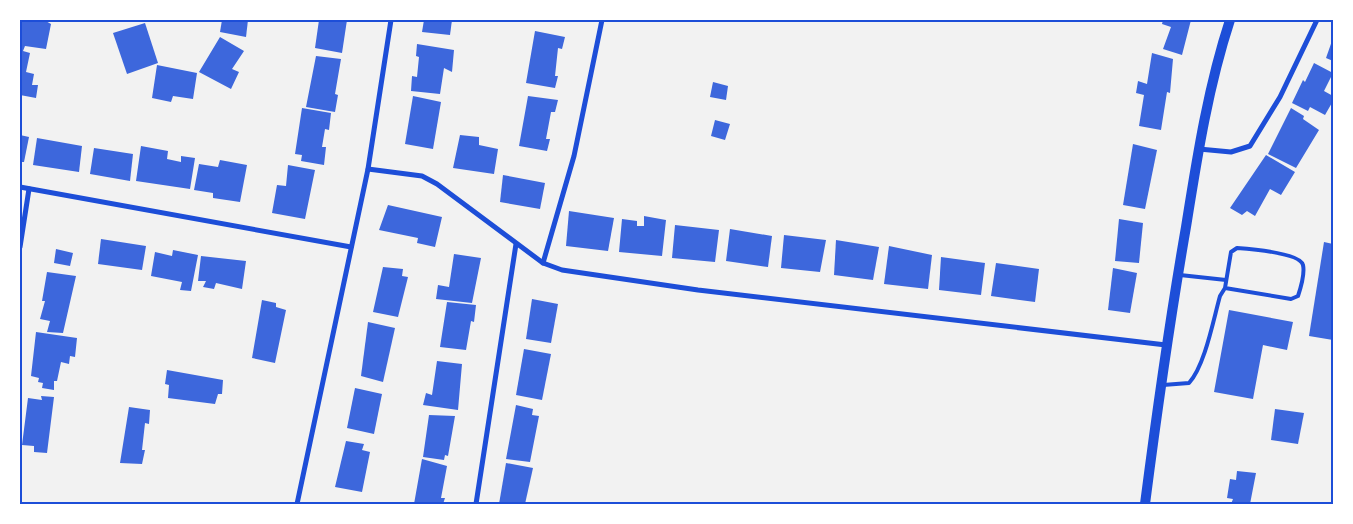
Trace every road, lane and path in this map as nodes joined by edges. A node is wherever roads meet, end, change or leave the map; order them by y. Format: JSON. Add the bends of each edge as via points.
{"nodes":[{"id":1,"x":391,"y":20,"type":"edge"},
{"id":2,"x":602,"y":20,"type":"edge"},
{"id":3,"x":1230,"y":20,"type":"edge"},
{"id":4,"x":1317,"y":20,"type":"edge"},
{"id":5,"x":1199,"y":149,"type":"junction"},
{"id":6,"x":368,"y":169,"type":"junction"},
{"id":7,"x":20,"y":187,"type":"edge"},
{"id":8,"x":29,"y":189,"type":"junction"},
{"id":9,"x":516,"y":244,"type":"junction"},
{"id":10,"x":20,"y":247,"type":"edge"},
{"id":11,"x":351,"y":247,"type":"junction"},
{"id":12,"x":543,"y":263,"type":"junction"},
{"id":13,"x":1178,"y":274,"type":"junction"},
{"id":14,"x":1226,"y":280,"type":"junction"},
{"id":15,"x":1225,"y":288,"type":"junction"},
{"id":16,"x":1166,"y":345,"type":"junction"},
{"id":17,"x":1161,"y":386,"type":"junction"},
{"id":18,"x":297,"y":503,"type":"edge"},
{"id":19,"x":305,"y":504,"type":"edge"},
{"id":20,"x":476,"y":504,"type":"edge"},
{"id":21,"x":1145,"y":504,"type":"edge"}],
"edges":[{"from":1,"to":6,"type":"street"},
{"from":2,"to":12,"type":"street","via":[[574,156]]},
{"from":3,"to":5,"type":"main road"},
{"from":4,"to":5,"type":"street","via":[[1280,97],[1250,146],[1231,152]]},
{"from":5,"to":13,"type":"main road"},
{"from":6,"to":9,"type":"street","via":[[422,176],[438,184]]},
{"from":6,"to":11,"type":"street"},
{"from":7,"to":8,"type":"street"},
{"from":8,"to":10,"type":"street"},
{"from":8,"to":11,"type":"street"},
{"from":9,"to":12,"type":"street"},
{"from":9,"to":20,"type":"street"},
{"from":11,"to":18,"type":"street"},
{"from":12,"to":16,"type":"street","via":[[562,270],[698,290]]},
{"from":13,"to":14,"type":"lane"},
{"from":13,"to":16,"type":"main road"},
{"from":14,"to":15,"type":"lane"},
{"from":14,"to":15,"type":"lane","via":[[1231,252],[1237,248],[1292,256],[1304,266],[1298,296],[1291,299]]},
{"from":15,"to":17,"type":"lane","via":[[1194,377],[1189,383]]},
{"from":16,"to":17,"type":"main road"},
{"from":17,"to":21,"type":"main road"},
{"from":18,"to":19,"type":"street"}]}
